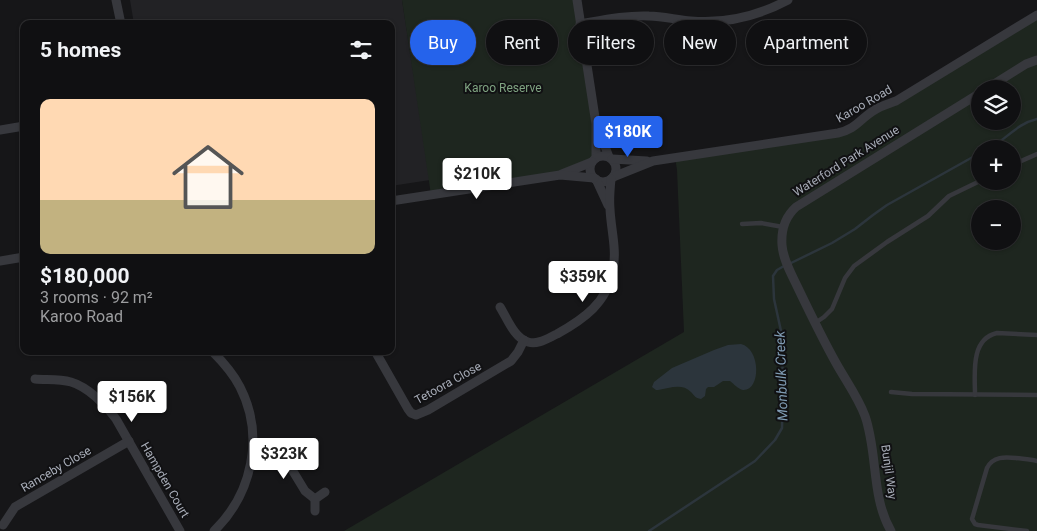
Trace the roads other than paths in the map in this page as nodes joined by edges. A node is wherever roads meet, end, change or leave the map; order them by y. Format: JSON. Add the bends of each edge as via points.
{"nodes":[{"id":1,"x":116,"y":0,"type":"edge"},
{"id":2,"x":577,"y":0,"type":"edge"},
{"id":3,"x":788,"y":0,"type":"edge"},
{"id":4,"x":1037,"y":15,"type":"edge"},
{"id":5,"x":120,"y":20,"type":"edge"},
{"id":6,"x":580,"y":20,"type":"edge"},
{"id":7,"x":603,"y":20,"type":"edge"},
{"id":8,"x":1037,"y":60,"type":"edge"},
{"id":9,"x":587,"y":65,"type":"edge"},
{"id":10,"x":1000,"y":80,"type":"edge"},
{"id":11,"x":971,"y":99,"type":"edge"},
{"id":12,"x":596,"y":124,"type":"junction"},
{"id":13,"x":20,"y":127,"type":"edge"},
{"id":14,"x":0,"y":130,"type":"edge"},
{"id":15,"x":1037,"y":154,"type":"edge"},
{"id":16,"x":610,"y":158,"type":"junction"},
{"id":17,"x":594,"y":160,"type":"junction"},
{"id":18,"x":652,"y":161,"type":"junction"},
{"id":19,"x":1021,"y":162,"type":"edge"},
{"id":20,"x":560,"y":175,"type":"junction"},
{"id":21,"x":595,"y":178,"type":"junction"},
{"id":22,"x":612,"y":178,"type":"junction"},
{"id":23,"x":971,"y":185,"type":"edge"},
{"id":24,"x":395,"y":200,"type":"edge"},
{"id":25,"x":610,"y":210,"type":"junction"},
{"id":26,"x":742,"y":224,"type":"dead end"},
{"id":27,"x":784,"y":227,"type":"junction"},
{"id":28,"x":20,"y":258,"type":"edge"},
{"id":29,"x":0,"y":261,"type":"edge"},
{"id":30,"x":500,"y":307,"type":"dead end"},
{"id":31,"x":815,"y":323,"type":"junction"},
{"id":32,"x":1037,"y":335,"type":"edge"},
{"id":33,"x":524,"y":340,"type":"junction"},
{"id":34,"x":216,"y":355,"type":"edge"},
{"id":35,"x":377,"y":355,"type":"edge"},
{"id":36,"x":35,"y":379,"type":"dead end"},
{"id":37,"x":891,"y":392,"type":"dead end"},
{"id":38,"x":975,"y":395,"type":"junction"},
{"id":39,"x":1037,"y":395,"type":"edge"},
{"id":40,"x":129,"y":441,"type":"junction"},
{"id":41,"x":252,"y":453,"type":"junction"},
{"id":42,"x":1037,"y":461,"type":"edge"},
{"id":43,"x":325,"y":492,"type":"dead end"},
{"id":44,"x":315,"y":499,"type":"junction"},
{"id":45,"x":315,"y":511,"type":"dead end"},
{"id":46,"x":3,"y":525,"type":"dead end"},
{"id":47,"x":180,"y":531,"type":"edge"},
{"id":48,"x":214,"y":531,"type":"edge"},
{"id":49,"x":891,"y":531,"type":"edge"},
{"id":50,"x":1027,"y":531,"type":"edge"}],
"edges":[{"from":1,"to":5,"type":"street"},
{"from":2,"to":6,"type":"street"},
{"from":3,"to":7,"type":"street","via":[[761,13],[722,21],[642,16]]},
{"from":4,"to":18,"type":"street","name":"Karoo Road","via":[[875,110],[844,132]]},
{"from":8,"to":10,"type":"street"},
{"from":9,"to":12,"type":"street"},
{"from":11,"to":27,"type":"street","name":"Waterford Park Avenue","via":[[796,207]]},
{"from":12,"to":16,"type":"street"},
{"from":12,"to":17,"type":"street"},
{"from":13,"to":14,"type":"street"},
{"from":15,"to":19,"type":"lane"},
{"from":16,"to":17,"type":"street","via":[[602,156]]},
{"from":16,"to":18,"type":"street","name":"Karoo Road"},
{"from":16,"to":22,"type":"street","via":[[616,168]]},
{"from":17,"to":20,"type":"street"},
{"from":17,"to":21,"type":"street","via":[[591,172]]},
{"from":18,"to":22,"type":"street","name":"Karoo Road"},
{"from":20,"to":21,"type":"street"},
{"from":20,"to":24,"type":"street"},
{"from":21,"to":22,"type":"street","via":[[604,181]]},
{"from":21,"to":25,"type":"street"},
{"from":22,"to":25,"type":"street"},
{"from":23,"to":31,"type":"lane","via":[[949,196],[928,216],[854,266],[848,272],[832,309]]},
{"from":25,"to":33,"type":"street","via":[[614,259],[605,293],[592,310],[573,324],[538,342]]},
{"from":26,"to":27,"type":"lane"},
{"from":27,"to":31,"type":"street","via":[[784,253]]},
{"from":28,"to":29,"type":"street"},
{"from":30,"to":33,"type":"street","via":[[515,332]]},
{"from":31,"to":49,"type":"street","name":"Bunjil Way","via":[[865,416],[882,511]]},
{"from":32,"to":38,"type":"lane","via":[[997,333],[985,338],[976,359]]},
{"from":33,"to":35,"type":"street","name":"Tetoora Close","via":[[511,361],[416,415],[408,409]]},
{"from":34,"to":41,"type":"street","via":[[230,371],[245,397],[253,427]]},
{"from":36,"to":40,"type":"street","name":"Hampden Court","via":[[71,382],[93,394],[111,412]]},
{"from":37,"to":38,"type":"lane"},
{"from":38,"to":39,"type":"lane"},
{"from":40,"to":46,"type":"street","name":"Ranceby Close","via":[[16,507]]},
{"from":40,"to":47,"type":"street","name":"Hampden Court"},
{"from":41,"to":44,"type":"street","via":[[282,458],[305,491]]},
{"from":41,"to":48,"type":"street","via":[[250,471],[242,492],[229,515]]},
{"from":42,"to":50,"type":"lane","via":[[1004,457],[992,461],[972,519],[978,525]]},
{"from":43,"to":44,"type":"street"},
{"from":44,"to":45,"type":"street"}]}
